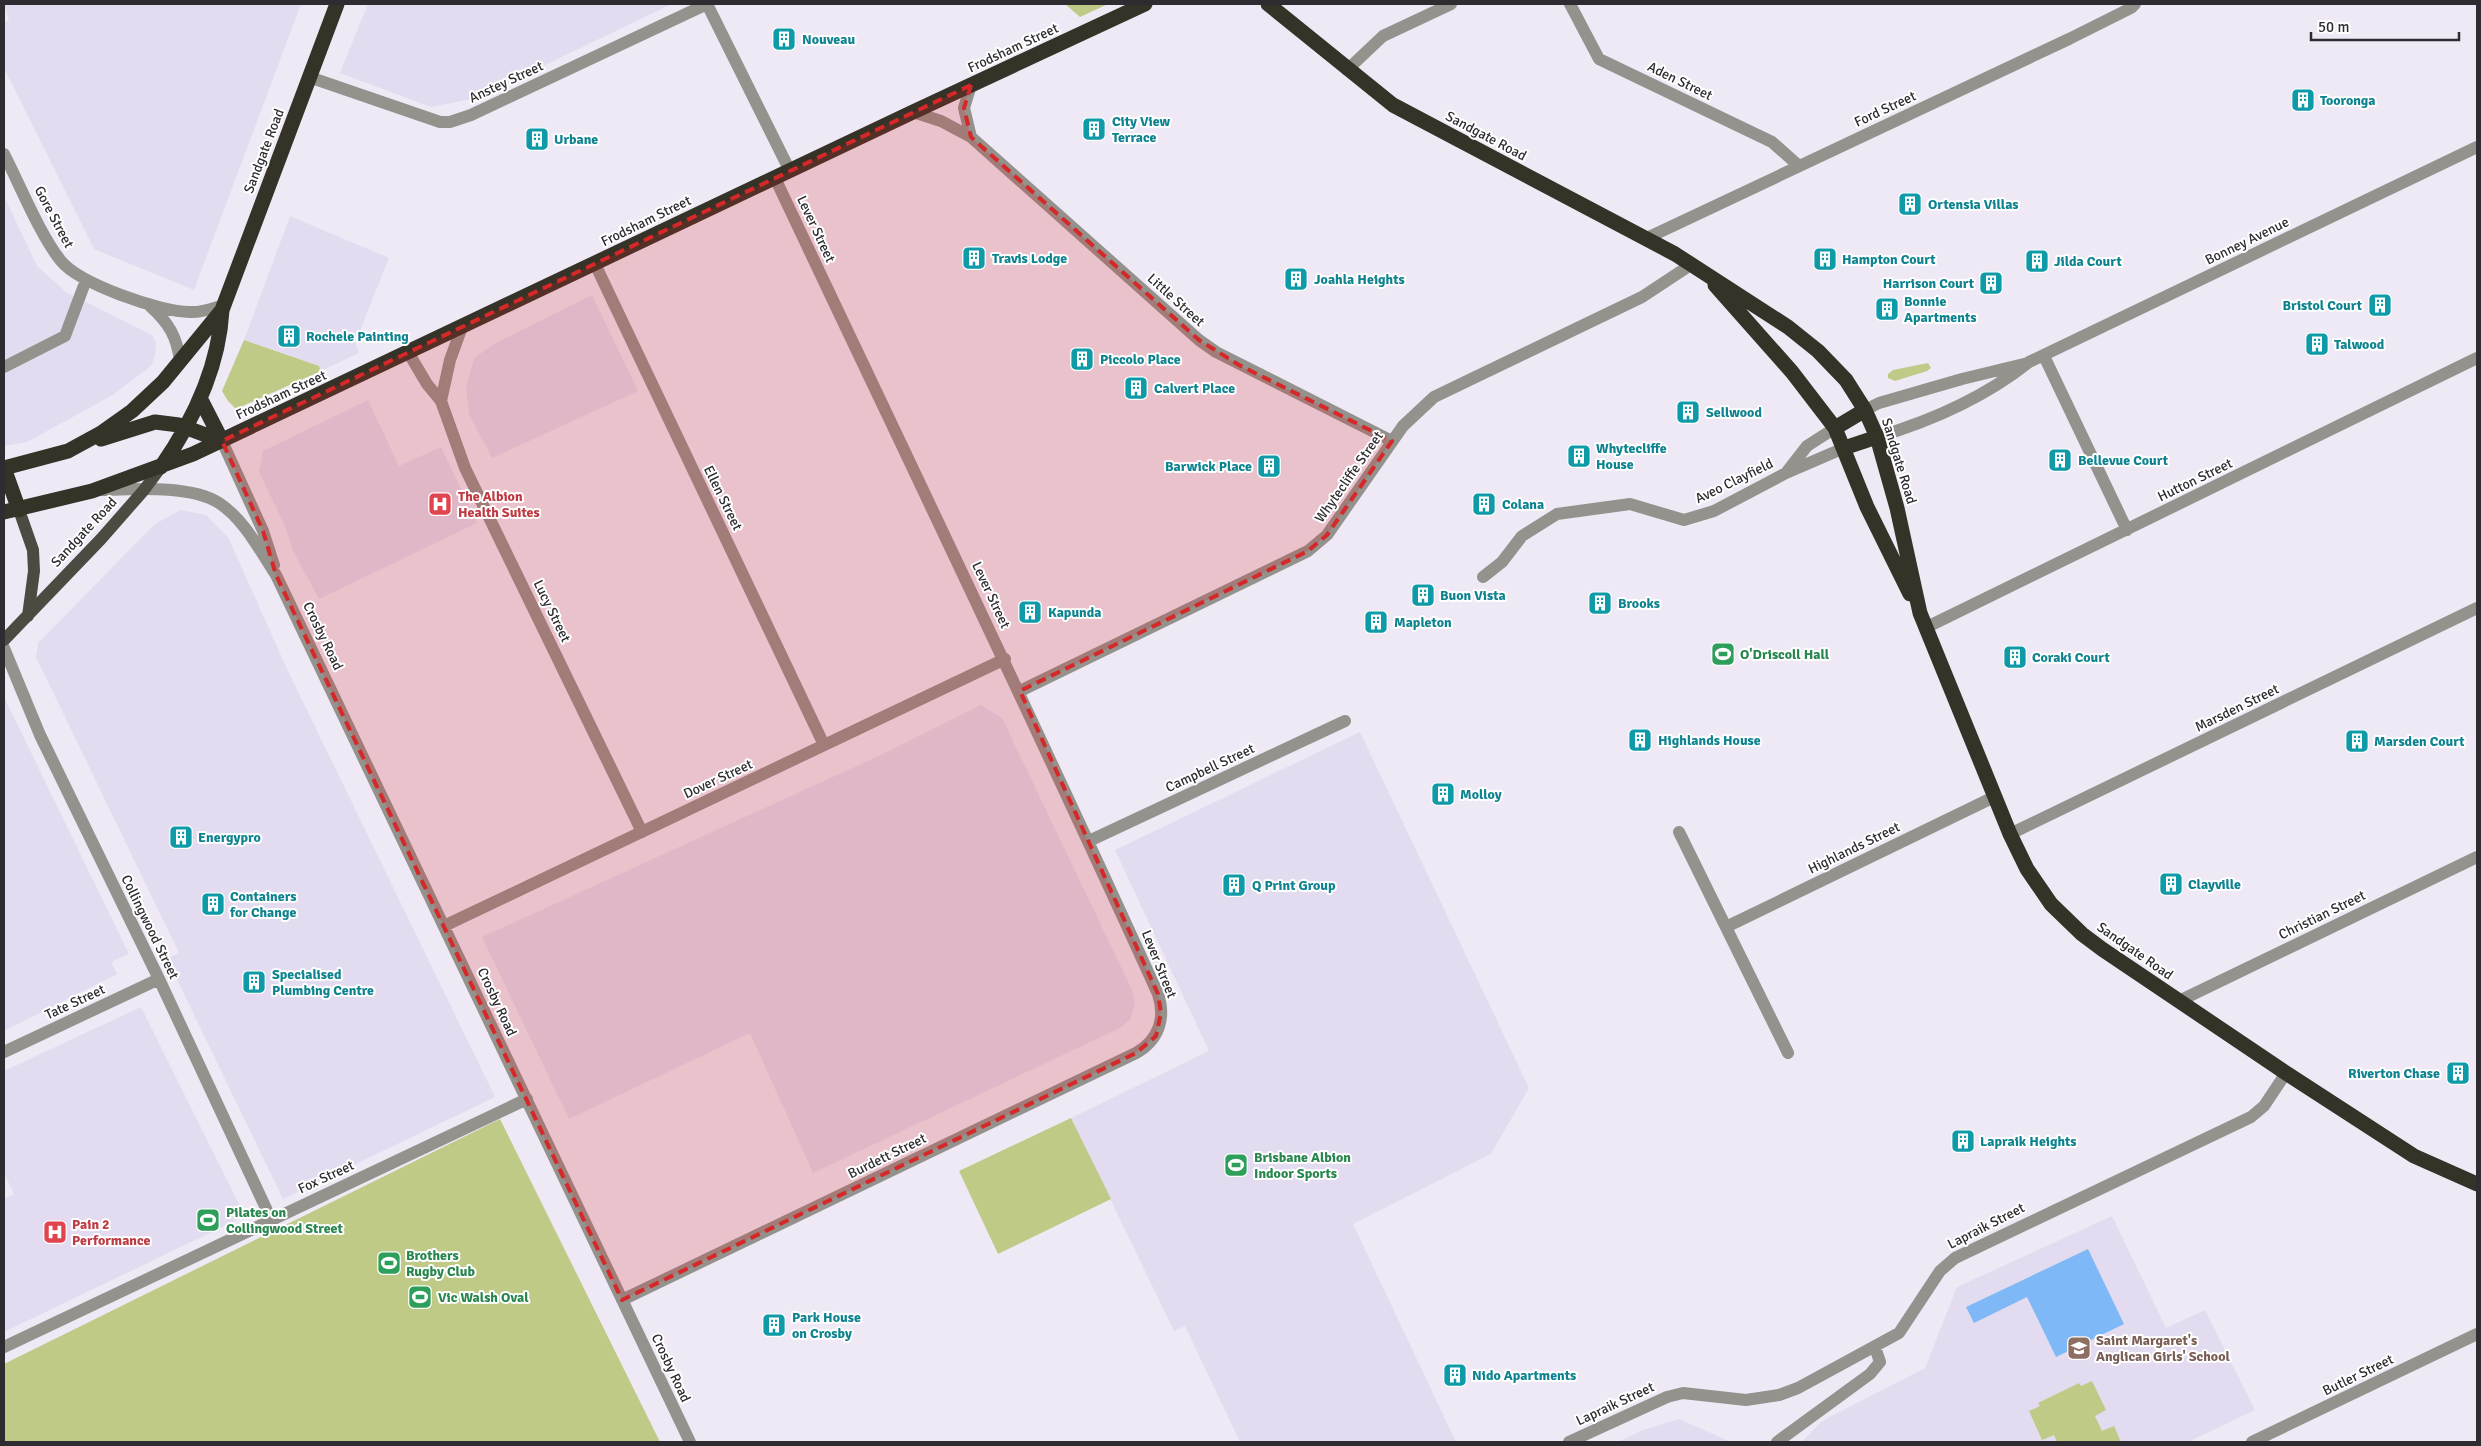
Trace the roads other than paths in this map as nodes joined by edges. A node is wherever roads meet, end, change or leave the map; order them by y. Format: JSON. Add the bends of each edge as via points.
{"nodes":[{"id":1,"x":337,"y":4,"type":"edge"},
{"id":2,"x":707,"y":4,"type":"edge"},
{"id":3,"x":1145,"y":4,"type":"edge"},
{"id":4,"x":1268,"y":4,"type":"edge"},
{"id":5,"x":1452,"y":4,"type":"edge"},
{"id":6,"x":1570,"y":4,"type":"edge"},
{"id":7,"x":2134,"y":4,"type":"edge"},
{"id":8,"x":1347,"y":70,"type":"junction"},
{"id":9,"x":309,"y":77,"type":"junction"},
{"id":10,"x":971,"y":85,"type":"junction"},
{"id":11,"x":913,"y":112,"type":"junction"},
{"id":12,"x":971,"y":137,"type":"junction"},
{"id":13,"x":2477,"y":147,"type":"edge"},
{"id":14,"x":4,"y":154,"type":"edge"},
{"id":15,"x":1799,"y":166,"type":"junction"},
{"id":16,"x":790,"y":171,"type":"junction"},
{"id":17,"x":775,"y":178,"type":"junction"},
{"id":18,"x":1647,"y":238,"type":"junction"},
{"id":19,"x":594,"y":264,"type":"junction"},
{"id":20,"x":1698,"y":268,"type":"junction"},
{"id":21,"x":86,"y":280,"type":"junction"},
{"id":22,"x":146,"y":303,"type":"junction"},
{"id":23,"x":223,"y":308,"type":"junction"},
{"id":24,"x":462,"y":327,"type":"junction"},
{"id":25,"x":408,"y":352,"type":"junction"},
{"id":26,"x":2044,"y":356,"type":"junction"},
{"id":27,"x":2477,"y":358,"type":"edge"},
{"id":28,"x":180,"y":362,"type":"junction"},
{"id":29,"x":2030,"y":362,"type":"junction"},
{"id":30,"x":4,"y":367,"type":"edge"},
{"id":31,"x":200,"y":398,"type":"junction"},
{"id":32,"x":441,"y":401,"type":"junction"},
{"id":33,"x":1865,"y":410,"type":"junction"},
{"id":34,"x":186,"y":427,"type":"junction"},
{"id":35,"x":1835,"y":428,"type":"junction"},
{"id":36,"x":1877,"y":437,"type":"junction"},
{"id":37,"x":222,"y":440,"type":"junction"},
{"id":38,"x":1392,"y":441,"type":"junction"},
{"id":39,"x":78,"y":446,"type":"junction"},
{"id":40,"x":1844,"y":448,"type":"junction"},
{"id":41,"x":161,"y":467,"type":"junction"},
{"id":42,"x":4,"y":468,"type":"edge"},
{"id":43,"x":1786,"y":472,"type":"junction"},
{"id":44,"x":144,"y":490,"type":"junction"},
{"id":45,"x":92,"y":491,"type":"junction"},
{"id":46,"x":11,"y":511,"type":"edge"},
{"id":47,"x":2127,"y":530,"type":"junction"},
{"id":48,"x":276,"y":575,"type":"junction"},
{"id":49,"x":1483,"y":577,"type":"dead end"},
{"id":50,"x":2477,"y":608,"type":"edge"},
{"id":51,"x":28,"y":616,"type":"junction"},
{"id":52,"x":1923,"y":620,"type":"junction"},
{"id":53,"x":4,"y":640,"type":"edge"},
{"id":54,"x":4,"y":648,"type":"edge"},
{"id":55,"x":1005,"y":659,"type":"junction"},
{"id":56,"x":1020,"y":691,"type":"junction"},
{"id":57,"x":1344,"y":721,"type":"dead end"},
{"id":58,"x":824,"y":745,"type":"junction"},
{"id":59,"x":1994,"y":797,"type":"junction"},
{"id":60,"x":642,"y":832,"type":"junction"},
{"id":61,"x":1679,"y":832,"type":"dead end"},
{"id":62,"x":2010,"y":834,"type":"junction"},
{"id":63,"x":1089,"y":841,"type":"junction"},
{"id":64,"x":2477,"y":857,"type":"edge"},
{"id":65,"x":444,"y":926,"type":"junction"},
{"id":66,"x":1726,"y":927,"type":"junction"},
{"id":67,"x":159,"y":979,"type":"junction"},
{"id":68,"x":2179,"y":1001,"type":"junction"},
{"id":69,"x":1158,"y":1030,"type":"joint"},
{"id":70,"x":4,"y":1052,"type":"edge"},
{"id":71,"x":1788,"y":1053,"type":"dead end"},
{"id":72,"x":2286,"y":1073,"type":"junction"},
{"id":73,"x":527,"y":1099,"type":"junction"},
{"id":74,"x":2477,"y":1184,"type":"edge"},
{"id":75,"x":270,"y":1220,"type":"junction"},
{"id":76,"x":622,"y":1300,"type":"junction"},
{"id":77,"x":2477,"y":1334,"type":"edge"},
{"id":78,"x":4,"y":1347,"type":"edge"},
{"id":79,"x":1875,"y":1347,"type":"junction"},
{"id":80,"x":690,"y":1442,"type":"edge"},
{"id":81,"x":1569,"y":1442,"type":"edge"},
{"id":82,"x":1777,"y":1442,"type":"edge"},
{"id":83,"x":2252,"y":1442,"type":"edge"}],
"edges":[{"from":1,"to":9,"type":"highway","name":"Sandgate Road"},
{"from":2,"to":9,"type":"street","name":"Anstey Street","via":[[450,122],[419,116]]},
{"from":2,"to":16,"type":"street"},
{"from":3,"to":10,"type":"highway","name":"Frodsham Street"},
{"from":4,"to":8,"type":"highway","name":"Sandgate Road"},
{"from":5,"to":8,"type":"street","via":[[1383,36]]},
{"from":6,"to":15,"type":"street","name":"Aden Street","via":[[1599,60],[1772,142]]},
{"from":7,"to":15,"type":"street","name":"Ford Street","via":[[2086,30]]},
{"from":8,"to":18,"type":"highway","name":"Sandgate Road","via":[[1400,109]]},
{"from":9,"to":23,"type":"highway","name":"Sandgate Road"},
{"from":10,"to":11,"type":"highway","name":"Frodsham Street"},
{"from":10,"to":12,"type":"street","via":[[964,108]]},
{"from":11,"to":12,"type":"street","name":"Little Street","via":[[941,121]]},
{"from":11,"to":16,"type":"highway","name":"Frodsham Street"},
{"from":12,"to":38,"type":"street","name":"Little Street","via":[[1199,340],[1216,352]]},
{"from":13,"to":26,"type":"street","name":"Bonney Avenue"},
{"from":14,"to":21,"type":"street","name":"Gore Street","via":[[54,251],[71,271]]},
{"from":15,"to":18,"type":"street","name":"Ford Street"},
{"from":16,"to":17,"type":"highway","name":"Frodsham Street"},
{"from":17,"to":19,"type":"highway","name":"Frodsham Street"},
{"from":17,"to":55,"type":"street","name":"Lever Street"},
{"from":18,"to":20,"type":"highway","name":"Sandgate Road"},
{"from":19,"to":24,"type":"highway","name":"Frodsham Street"},
{"from":19,"to":58,"type":"street","name":"Ellen Street"},
{"from":20,"to":33,"type":"highway","name":"Sandgate Road","via":[[1765,311],[1818,351],[1846,380]]},
{"from":20,"to":35,"type":"highway","name":"Sandgate Road","via":[[1792,372]]},
{"from":20,"to":38,"type":"street","name":"Whytecliffe Street","via":[[1434,397],[1412,416]]},
{"from":21,"to":22,"type":"street","name":"Gore Street"},
{"from":21,"to":30,"type":"street","via":[[64,336]]},
{"from":22,"to":23,"type":"street","name":"Gore Street","via":[[192,312]]},
{"from":22,"to":28,"type":"street","name":"Gore Street","via":[[174,333]]},
{"from":23,"to":28,"type":"highway","name":"Sandgate Road"},
{"from":23,"to":31,"type":"highway","name":"Sandgate Road","via":[[217,348]]},
{"from":24,"to":25,"type":"highway","name":"Frodsham Street"},
{"from":24,"to":32,"type":"street","via":[[450,360]]},
{"from":25,"to":32,"type":"street","name":"Lucy Street"},
{"from":25,"to":37,"type":"highway","name":"Frodsham Street"},
{"from":26,"to":29,"type":"street","name":"Bonney Avenue"},
{"from":26,"to":47,"type":"street"},
{"from":27,"to":47,"type":"street","name":"Hutton Street"},
{"from":28,"to":39,"type":"highway","name":"Sandgate Road","via":[[132,411]]},
{"from":29,"to":33,"type":"street","name":"Bonney Avenue","via":[[1954,381]]},
{"from":29,"to":36,"type":"street","name":"Bonney Avenue","via":[[1970,401]]},
{"from":31,"to":34,"type":"highway","name":"Sandgate Road"},
{"from":31,"to":37,"type":"highway"},
{"from":32,"to":60,"type":"street","name":"Lucy Street","via":[[465,468]]},
{"from":33,"to":35,"type":"highway"},
{"from":33,"to":36,"type":"highway","name":"Sandgate Road"},
{"from":34,"to":37,"type":"highway"},
{"from":34,"to":39,"type":"highway","via":[[149,422]]},
{"from":34,"to":41,"type":"highway","name":"Sandgate Road"},
{"from":35,"to":40,"type":"highway","name":"Sandgate Road"},
{"from":35,"to":43,"type":"street","name":"Aveo Clayfield","via":[[1807,446]]},
{"from":36,"to":40,"type":"highway"},
{"from":36,"to":52,"type":"highway","name":"Sandgate Road"},
{"from":37,"to":41,"type":"highway","name":"Frodsham Street"},
{"from":37,"to":48,"type":"street","name":"Crosby Road","via":[[263,531]]},
{"from":38,"to":56,"type":"street","name":"Whytecliffe Street","via":[[1327,535],[1308,551]]},
{"from":39,"to":42,"type":"highway","name":"Sandgate Road","via":[[46,459]]},
{"from":40,"to":43,"type":"street","name":"Aveo Clayfield"},
{"from":40,"to":52,"type":"highway","name":"Sandgate Road","via":[[1878,530]]},
{"from":41,"to":44,"type":"main road","name":"Sandgate Road"},
{"from":41,"to":45,"type":"highway","name":"Sandgate Road"},
{"from":42,"to":46,"type":"highway"},
{"from":43,"to":49,"type":"street","name":"Aveo Clayfield","via":[[1714,511],[1684,520],[1630,504],[1557,514],[1522,536],[1502,562]]},
{"from":44,"to":45,"type":"street","name":"Crosby Road"},
{"from":44,"to":48,"type":"street","name":"Crosby Road","via":[[198,494],[220,504],[237,520]]},
{"from":44,"to":51,"type":"main road","name":"Sandgate Road"},
{"from":45,"to":46,"type":"highway","name":"Sandgate Road"},
{"from":46,"to":51,"type":"main road","name":"Sandgate Road","via":[[32,542],[34,557]]},
{"from":47,"to":52,"type":"street","name":"Hutton Street"},
{"from":48,"to":65,"type":"street","name":"Crosby Road"},
{"from":50,"to":62,"type":"street","name":"Marsden Street"},
{"from":51,"to":53,"type":"main road","name":"Sandgate Road"},
{"from":52,"to":59,"type":"highway","name":"Sandgate Road"},
{"from":54,"to":67,"type":"street","name":"Collingwood Street","via":[[40,735]]},
{"from":55,"to":56,"type":"street","name":"Lever Street"},
{"from":55,"to":58,"type":"street","name":"Dover Street"},
{"from":56,"to":63,"type":"street","name":"Lever Street"},
{"from":57,"to":63,"type":"street","name":"Campbell Street"},
{"from":58,"to":60,"type":"street","name":"Dover Street"},
{"from":59,"to":62,"type":"highway","name":"Sandgate Road"},
{"from":59,"to":66,"type":"street","name":"Highlands Street"},
{"from":60,"to":65,"type":"street","name":"Dover Street"},
{"from":61,"to":66,"type":"street"},
{"from":62,"to":68,"type":"highway","name":"Sandgate Road","via":[[2039,887],[2065,918],[2096,944]]},
{"from":63,"to":69,"type":"street","name":"Lever Street","via":[[1158,994],[1161,1012]]},
{"from":64,"to":68,"type":"street","name":"Christian Street"},
{"from":65,"to":73,"type":"street","name":"Crosby Road"},
{"from":66,"to":71,"type":"street"},
{"from":67,"to":70,"type":"street","name":"Tate Street"},
{"from":67,"to":75,"type":"street","name":"Collingwood Street"},
{"from":68,"to":72,"type":"highway","name":"Sandgate Road"},
{"from":69,"to":76,"type":"street","name":"Burdett Street","via":[[1152,1041],[1136,1053]]},
{"from":72,"to":74,"type":"highway","name":"Sandgate Road","via":[[2414,1156]]},
{"from":72,"to":79,"type":"street","name":"Lapraik Street","via":[[2264,1106],[2251,1116],[1994,1237],[1947,1263],[1899,1333]]},
{"from":73,"to":75,"type":"street","name":"Fox Street"},
{"from":73,"to":76,"type":"street","name":"Crosby Road"},
{"from":75,"to":78,"type":"street","name":"Fox Street"},
{"from":76,"to":80,"type":"street","name":"Crosby Road"},
{"from":77,"to":83,"type":"street","name":"Butler Street"},
{"from":79,"to":81,"type":"street","name":"Lapraik Street","via":[[1779,1395],[1746,1400],[1683,1393]]},
{"from":79,"to":82,"type":"street","via":[[1880,1362],[1870,1374]]}]}
